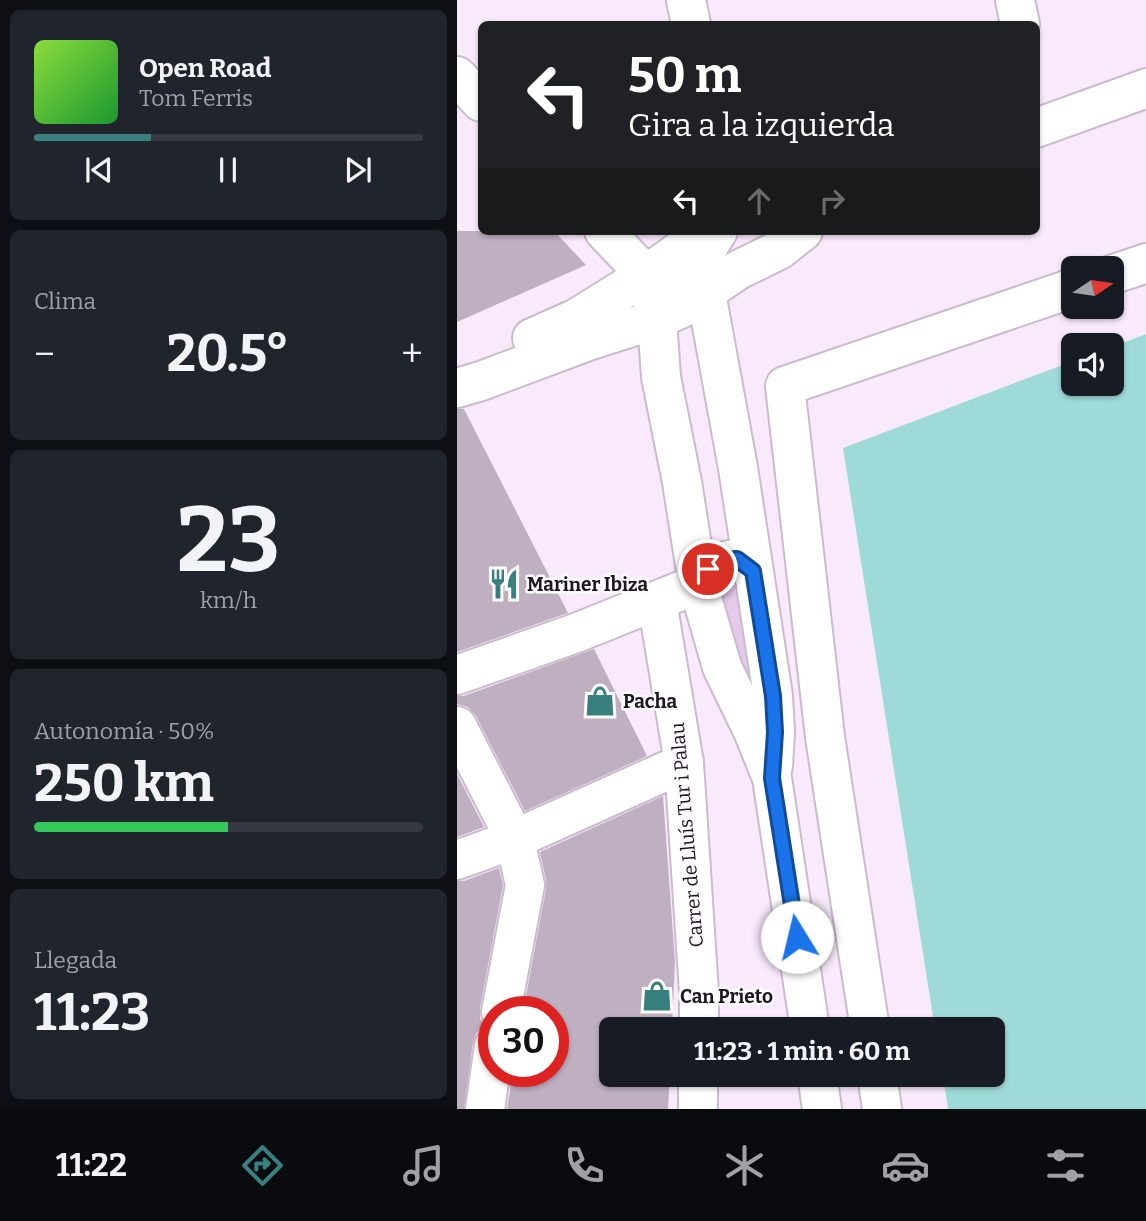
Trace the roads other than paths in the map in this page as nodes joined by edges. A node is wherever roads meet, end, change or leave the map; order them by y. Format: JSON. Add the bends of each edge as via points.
{"nodes":[{"id":1,"x":686,"y":0,"type":"edge"},
{"id":2,"x":1015,"y":0,"type":"edge"},
{"id":3,"x":690,"y":21,"type":"edge"},
{"id":4,"x":1020,"y":21,"type":"edge"},
{"id":5,"x":457,"y":76,"type":"edge"},
{"id":6,"x":1146,"y":88,"type":"edge"},
{"id":7,"x":478,"y":99,"type":"edge"},
{"id":8,"x":1040,"y":116,"type":"edge"},
{"id":9,"x":608,"y":235,"type":"edge"},
{"id":10,"x":703,"y":235,"type":"edge"},
{"id":11,"x":715,"y":235,"type":"edge"},
{"id":12,"x":788,"y":237,"type":"edge"},
{"id":13,"x":1146,"y":263,"type":"edge"},
{"id":14,"x":1124,"y":271,"type":"edge"},
{"id":15,"x":646,"y":275,"type":"junction"},
{"id":16,"x":1061,"y":292,"type":"edge"},
{"id":17,"x":706,"y":293,"type":"junction"},
{"id":18,"x":658,"y":334,"type":"junction"},
{"id":19,"x":457,"y":375,"type":"edge"},
{"id":20,"x":457,"y":387,"type":"edge"},
{"id":21,"x":738,"y":468,"type":"junction"},
{"id":22,"x":682,"y":482,"type":"junction"},
{"id":23,"x":753,"y":571,"type":"junction"},
{"id":24,"x":699,"y":584,"type":"junction"},
{"id":25,"x":657,"y":601,"type":"junction"},
{"id":26,"x":457,"y":675,"type":"edge"},
{"id":27,"x":457,"y":726,"type":"edge"},
{"id":28,"x":685,"y":763,"type":"junction"},
{"id":29,"x":772,"y":778,"type":"junction"},
{"id":30,"x":515,"y":839,"type":"junction"},
{"id":31,"x":457,"y":860,"type":"edge"},
{"id":32,"x":504,"y":996,"type":"edge"},
{"id":33,"x":699,"y":1017,"type":"edge"},
{"id":34,"x":808,"y":1017,"type":"edge"},
{"id":35,"x":868,"y":1017,"type":"edge"},
{"id":36,"x":483,"y":1087,"type":"edge"},
{"id":37,"x":698,"y":1087,"type":"edge"},
{"id":38,"x":819,"y":1087,"type":"edge"},
{"id":39,"x":879,"y":1087,"type":"edge"},
{"id":40,"x":485,"y":1109,"type":"edge"},
{"id":41,"x":698,"y":1109,"type":"edge"},
{"id":42,"x":822,"y":1109,"type":"edge"},
{"id":43,"x":882,"y":1109,"type":"edge"}],
"edges":[{"from":1,"to":3,"type":"street"},
{"from":2,"to":4,"type":"street"},
{"from":5,"to":7,"type":"street"},
{"from":6,"to":8,"type":"street"},
{"from":9,"to":15,"type":"street"},
{"from":10,"to":15,"type":"street"},
{"from":11,"to":18,"type":"street"},
{"from":12,"to":17,"type":"street"},
{"from":13,"to":14,"type":"street"},
{"from":15,"to":18,"type":"street"},
{"from":15,"to":19,"type":"street","via":[[577,318]]},
{"from":16,"to":35,"type":"street","via":[[785,386],[825,737]]},
{"from":17,"to":18,"type":"street","via":[[682,308]]},
{"from":17,"to":21,"type":"street"},
{"from":18,"to":20,"type":"street","via":[[588,341]]},
{"from":18,"to":22,"type":"street","via":[[661,377]]},
{"from":21,"to":22,"type":"street","via":[[732,482],[712,495],[699,494]]},
{"from":21,"to":23,"type":"street"},
{"from":22,"to":24,"type":"street"},
{"from":23,"to":24,"type":"street","via":[[737,559],[723,560],[708,569]]},
{"from":23,"to":29,"type":"street","via":[[773,696]]},
{"from":24,"to":25,"type":"street"},
{"from":24,"to":29,"type":"street","via":[[722,667]]},
{"from":25,"to":26,"type":"street"},
{"from":25,"to":28,"type":"street","name":"Carrer de Lluís Tur i Palau"},
{"from":27,"to":30,"type":"street"},
{"from":28,"to":30,"type":"street"},
{"from":28,"to":33,"type":"street","name":"Carrer de Lluís Tur i Palau"},
{"from":29,"to":34,"type":"street"},
{"from":30,"to":31,"type":"street"},
{"from":30,"to":32,"type":"street","via":[[525,885]]},
{"from":36,"to":40,"type":"street"},
{"from":37,"to":41,"type":"street"},
{"from":38,"to":42,"type":"street"},
{"from":39,"to":43,"type":"street"}]}
